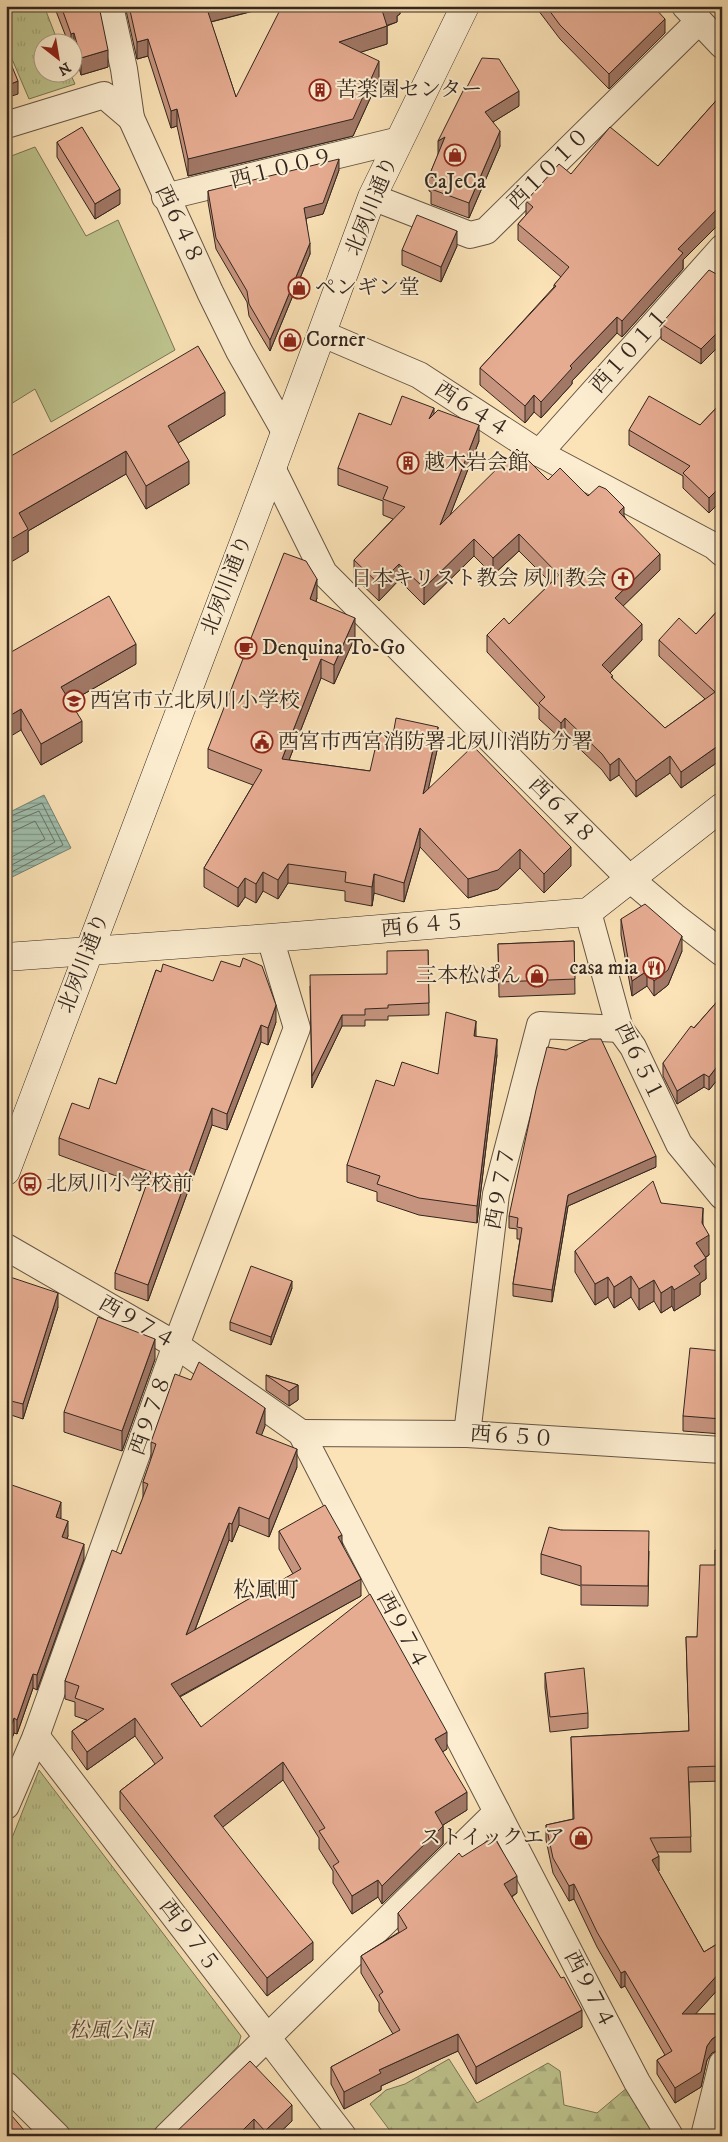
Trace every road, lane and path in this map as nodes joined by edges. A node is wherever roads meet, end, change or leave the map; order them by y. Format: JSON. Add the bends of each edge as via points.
{"nodes":[{"id":1,"x":110,"y":6,"type":"edge"},
{"id":2,"x":465,"y":6,"type":"edge"},
{"id":3,"x":692,"y":14,"type":"edge"},
{"id":4,"x":722,"y":46,"type":"edge"},
{"id":5,"x":131,"y":118,"type":"junction"},
{"id":6,"x":6,"y":125,"type":"edge"},
{"id":7,"x":400,"y":140,"type":"junction"},
{"id":8,"x":372,"y":196,"type":"junction"},
{"id":9,"x":165,"y":197,"type":"junction"},
{"id":10,"x":722,"y":248,"type":"edge"},
{"id":11,"x":323,"y":334,"type":"junction"},
{"id":12,"x":284,"y":430,"type":"junction"},
{"id":13,"x":539,"y":454,"type":"junction"},
{"id":14,"x":272,"y":468,"type":"junction"},
{"id":15,"x":719,"y":546,"type":"edge"},
{"id":16,"x":722,"y":807,"type":"edge"},
{"id":17,"x":630,"y":879,"type":"junction"},
{"id":18,"x":588,"y":912,"type":"junction"},
{"id":19,"x":270,"y":938,"type":"junction"},
{"id":20,"x":88,"y":951,"type":"junction"},
{"id":21,"x":722,"y":953,"type":"edge"},
{"id":22,"x":6,"y":957,"type":"edge"},
{"id":23,"x":620,"y":1028,"type":"junction"},
{"id":24,"x":6,"y":1171,"type":"edge"},
{"id":25,"x":722,"y":1196,"type":"edge"},
{"id":26,"x":6,"y":1247,"type":"edge"},
{"id":27,"x":176,"y":1345,"type":"junction"},
{"id":28,"x":301,"y":1433,"type":"junction"},
{"id":29,"x":467,"y":1434,"type":"junction"},
{"id":30,"x":719,"y":1458,"type":"edge"},
{"id":31,"x":36,"y":1736,"type":"junction"},
{"id":32,"x":6,"y":1806,"type":"edge"},
{"id":33,"x":497,"y":1812,"type":"junction"},
{"id":34,"x":266,"y":2038,"type":"junction"},
{"id":35,"x":722,"y":2064,"type":"edge"},
{"id":36,"x":6,"y":2085,"type":"edge"},
{"id":37,"x":57,"y":2136,"type":"edge"},
{"id":38,"x":168,"y":2136,"type":"edge"},
{"id":39,"x":343,"y":2136,"type":"edge"},
{"id":40,"x":670,"y":2136,"type":"edge"},
{"id":41,"x":704,"y":2136,"type":"edge"}],
"edges":[{"from":1,"to":5,"type":"street","name":"西６４８"},
{"from":2,"to":7,"type":"street","name":"北夙川通り"},
{"from":3,"to":4,"type":"street"},
{"from":3,"to":8,"type":"street","name":"西１０１０","via":[[486,231],[470,235]]},
{"from":5,"to":6,"type":"street","via":[[104,95]]},
{"from":5,"to":9,"type":"street","name":"西６４８"},
{"from":7,"to":8,"type":"street","name":"北夙川通り"},
{"from":7,"to":9,"type":"street","name":"西１００９"},
{"from":8,"to":11,"type":"street","name":"北夙川通り"},
{"from":9,"to":12,"type":"street","name":"西６４８","via":[[239,352]]},
{"from":10,"to":13,"type":"street","name":"西１０１１"},
{"from":11,"to":12,"type":"street","name":"北夙川通り"},
{"from":11,"to":13,"type":"street","name":"西６４４","via":[[419,375]]},
{"from":12,"to":14,"type":"street","name":"北夙川通り"},
{"from":13,"to":15,"type":"street","name":"西６４４"},
{"from":14,"to":17,"type":"street","name":"西６４８","via":[[324,573]]},
{"from":14,"to":20,"type":"street","name":"北夙川通り"},
{"from":16,"to":17,"type":"street"},
{"from":17,"to":18,"type":"street"},
{"from":17,"to":21,"type":"street","name":"西６４８"},
{"from":18,"to":19,"type":"street","name":"西６４５"},
{"from":18,"to":23,"type":"street","name":"西６５１"},
{"from":19,"to":20,"type":"street","name":"西６４５"},
{"from":19,"to":27,"type":"street","name":"西９７８","via":[[297,1028]]},
{"from":20,"to":22,"type":"street","name":"西６４５"},
{"from":20,"to":24,"type":"street","name":"北夙川通り"},
{"from":23,"to":25,"type":"street","name":"西６５１","via":[[633,1047],[679,1144]]},
{"from":23,"to":29,"type":"street","name":"西９７７","via":[[540,1025],[496,1194]]},
{"from":26,"to":27,"type":"street","name":"西９７４"},
{"from":27,"to":28,"type":"street","name":"西９７４"},
{"from":27,"to":31,"type":"street","name":"西９７８"},
{"from":28,"to":29,"type":"street","name":"西６５０"},
{"from":28,"to":33,"type":"street","name":"西９７４"},
{"from":29,"to":30,"type":"street","name":"西６５０"},
{"from":31,"to":32,"type":"street","name":"西９７８"},
{"from":31,"to":34,"type":"street","name":"西９７５"},
{"from":33,"to":34,"type":"street"},
{"from":33,"to":40,"type":"street","name":"西９７４","via":[[633,2073]]},
{"from":34,"to":38,"type":"street"},
{"from":34,"to":39,"type":"street","name":"西９７５"},
{"from":35,"to":41,"type":"street"},
{"from":36,"to":37,"type":"street"}]}
